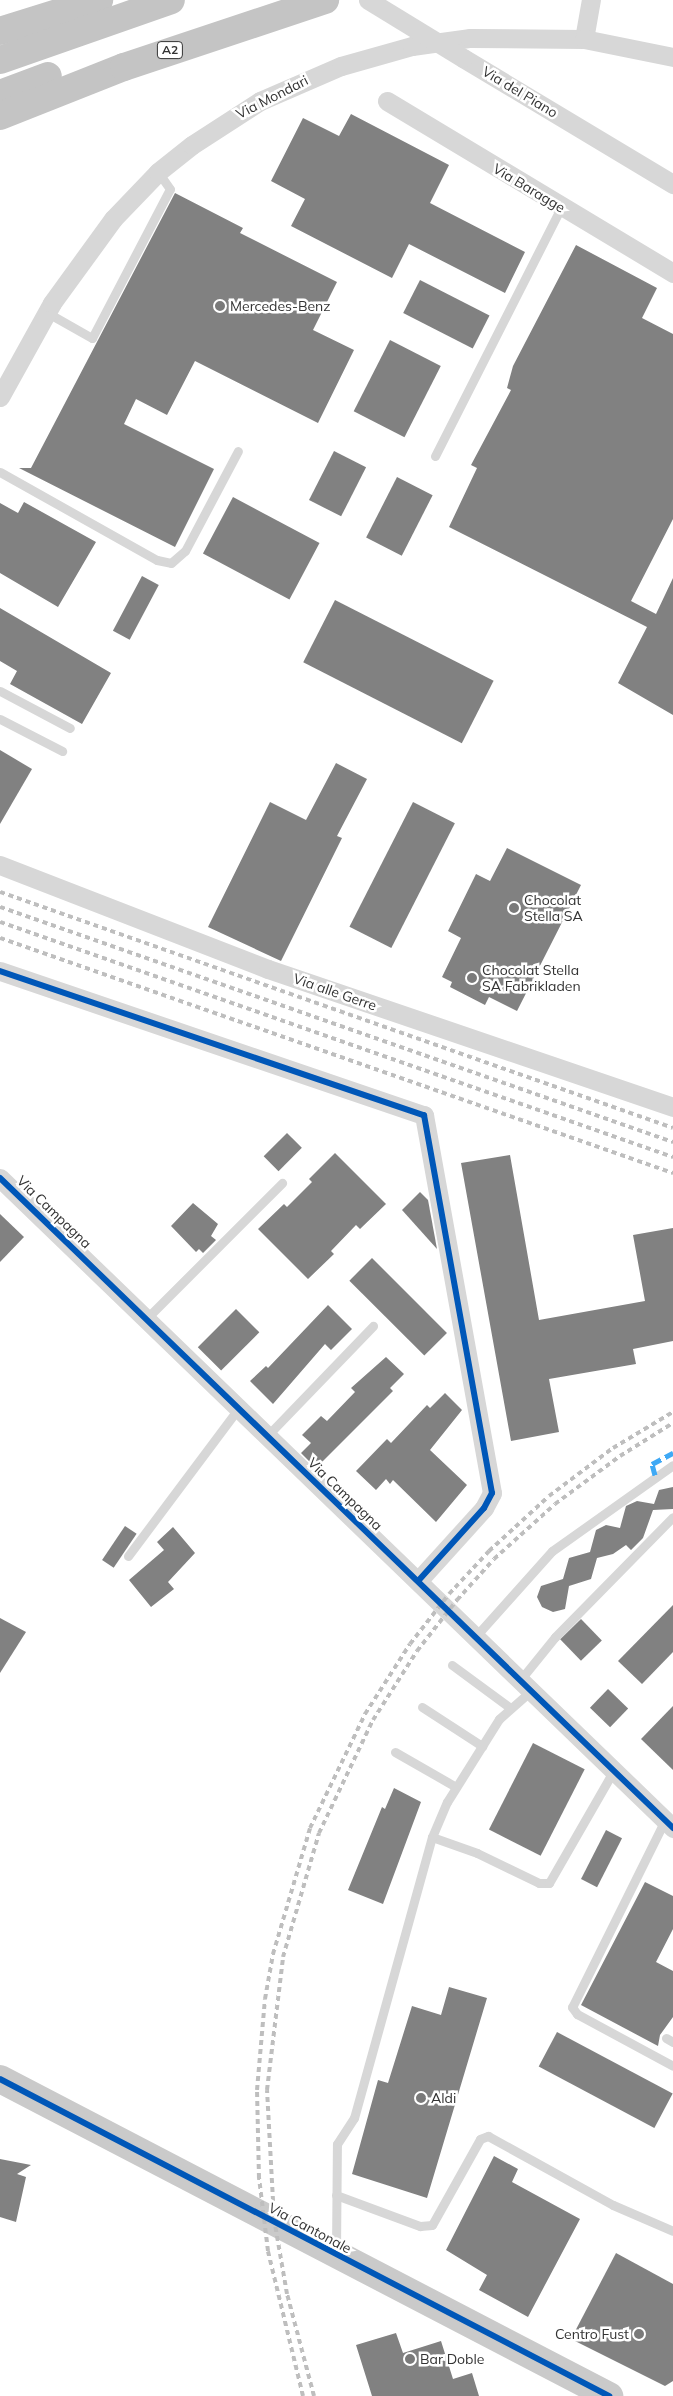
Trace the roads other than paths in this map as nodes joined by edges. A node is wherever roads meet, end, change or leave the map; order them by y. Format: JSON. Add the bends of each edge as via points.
{"nodes":[{"id":1,"x":99,"y":0,"type":"edge"},
{"id":2,"x":171,"y":0,"type":"edge"},
{"id":3,"x":276,"y":0,"type":"edge"},
{"id":4,"x":325,"y":0,"type":"edge"},
{"id":5,"x":368,"y":0,"type":"edge"},
{"id":6,"x":591,"y":0,"type":"edge"},
{"id":7,"x":0,"y":31,"type":"edge"},
{"id":8,"x":584,"y":39,"type":"junction"},
{"id":9,"x":673,"y":57,"type":"edge"},
{"id":10,"x":0,"y":60,"type":"edge"},
{"id":11,"x":0,"y":94,"type":"edge"},
{"id":12,"x":387,"y":101,"type":"dead end"},
{"id":13,"x":0,"y":116,"type":"edge"},
{"id":14,"x":158,"y":172,"type":"junction"},
{"id":15,"x":673,"y":184,"type":"edge"},
{"id":16,"x":561,"y":208,"type":"junction"},
{"id":17,"x":673,"y":273,"type":"edge"},
{"id":18,"x":46,"y":312,"type":"junction"},
{"id":19,"x":0,"y":397,"type":"edge"},
{"id":20,"x":238,"y":451,"type":"dead end"},
{"id":21,"x":435,"y":456,"type":"dead end"},
{"id":22,"x":0,"y":472,"type":"edge"},
{"id":23,"x":0,"y":691,"type":"edge"},
{"id":24,"x":0,"y":719,"type":"edge"},
{"id":25,"x":70,"y":728,"type":"dead end"},
{"id":26,"x":62,"y":751,"type":"dead end"},
{"id":27,"x":0,"y":866,"type":"edge"},
{"id":28,"x":0,"y":971,"type":"edge"},
{"id":29,"x":673,"y":1107,"type":"edge"},
{"id":30,"x":0,"y":1178,"type":"edge"},
{"id":31,"x":282,"y":1184,"type":"dead end"},
{"id":32,"x":145,"y":1320,"type":"junction"},
{"id":33,"x":373,"y":1326,"type":"dead end"},
{"id":34,"x":238,"y":1409,"type":"junction"},
{"id":35,"x":267,"y":1436,"type":"junction"},
{"id":36,"x":673,"y":1465,"type":"edge"},
{"id":37,"x":673,"y":1517,"type":"edge"},
{"id":38,"x":128,"y":1556,"type":"dead end"},
{"id":39,"x":418,"y":1581,"type":"junction"},
{"id":40,"x":476,"y":1636,"type":"junction"},
{"id":41,"x":452,"y":1665,"type":"dead end"},
{"id":42,"x":527,"y":1685,"type":"junction"},
{"id":43,"x":422,"y":1707,"type":"dead end"},
{"id":44,"x":509,"y":1707,"type":"junction"},
{"id":45,"x":482,"y":1746,"type":"junction"},
{"id":46,"x":395,"y":1752,"type":"dead end"},
{"id":47,"x":614,"y":1770,"type":"junction"},
{"id":48,"x":456,"y":1787,"type":"junction"},
{"id":49,"x":669,"y":1824,"type":"edge"},
{"id":50,"x":432,"y":1837,"type":"junction"},
{"id":51,"x":673,"y":2066,"type":"edge"},
{"id":52,"x":0,"y":2079,"type":"edge"},
{"id":53,"x":336,"y":2195,"type":"junction"},
{"id":54,"x":673,"y":2231,"type":"edge"},
{"id":55,"x":336,"y":2256,"type":"junction"},
{"id":56,"x":609,"y":2396,"type":"edge"}],
"edges":[{"from":1,"to":7,"type":"highway"},
{"from":2,"to":10,"type":"highway"},
{"from":3,"to":11,"type":"highway","number":"A2","via":[[131,46]]},
{"from":4,"to":13,"type":"highway","number":"A2","via":[[124,66]]},
{"from":5,"to":15,"type":"street","name":"Via del Piano","bridge":true},
{"from":6,"to":8,"type":"street"},
{"from":8,"to":9,"type":"street","name":"Via Mondari"},
{"from":8,"to":14,"type":"street","name":"Via Mondari","via":[[470,38],[412,46],[341,66],[288,87],[226,120]]},
{"from":12,"to":16,"type":"street","name":"Via Baragge"},
{"from":14,"to":18,"type":"street","name":"Via Mondari","via":[[112,219]]},
{"from":14,"to":18,"type":"lane","via":[[170,189],[92,338]]},
{"from":16,"to":17,"type":"street","name":"Via Baragge"},
{"from":16,"to":21,"type":"lane"},
{"from":18,"to":19,"type":"street","name":"Via Mondari"},
{"from":20,"to":22,"type":"lane","via":[[186,551],[171,563],[157,560]]},
{"from":23,"to":25,"type":"lane"},
{"from":24,"to":26,"type":"lane"},
{"from":27,"to":29,"type":"street","name":"Via alle Gerre","via":[[268,969]]},
{"from":28,"to":39,"type":"street","via":[[424,1116],[492,1493],[484,1508]]},
{"from":30,"to":32,"type":"street","name":"Via Campagna"},
{"from":31,"to":32,"type":"lane"},
{"from":32,"to":34,"type":"street","name":"Via Campagna"},
{"from":33,"to":35,"type":"lane"},
{"from":34,"to":35,"type":"street","name":"Via Campagna"},
{"from":34,"to":38,"type":"lane"},
{"from":35,"to":39,"type":"street","name":"Via Campagna"},
{"from":36,"to":40,"type":"lane","via":[[552,1551]]},
{"from":37,"to":42,"type":"lane","via":[[555,1637]]},
{"from":39,"to":40,"type":"street","name":"Via Campagna"},
{"from":40,"to":42,"type":"street","name":"Via Campagna"},
{"from":41,"to":44,"type":"lane"},
{"from":42,"to":44,"type":"lane"},
{"from":42,"to":47,"type":"street","name":"Via Campagna"},
{"from":43,"to":45,"type":"lane"},
{"from":44,"to":45,"type":"lane"},
{"from":45,"to":48,"type":"lane"},
{"from":46,"to":48,"type":"lane"},
{"from":47,"to":49,"type":"street","name":"Via Campagna"},
{"from":47,"to":50,"type":"lane","via":[[549,1883],[539,1883]]},
{"from":48,"to":50,"type":"lane"},
{"from":49,"to":51,"type":"lane","via":[[572,2007],[578,2014]]},
{"from":50,"to":53,"type":"lane","via":[[354,2118],[338,2144]]},
{"from":52,"to":55,"type":"main road","name":"Via Cantonale"},
{"from":53,"to":54,"type":"lane","via":[[420,2226],[432,2225],[480,2139],[488,2136],[613,2205]]},
{"from":53,"to":55,"type":"lane"},
{"from":55,"to":56,"type":"main road","name":"Via Cantonale"}]}
